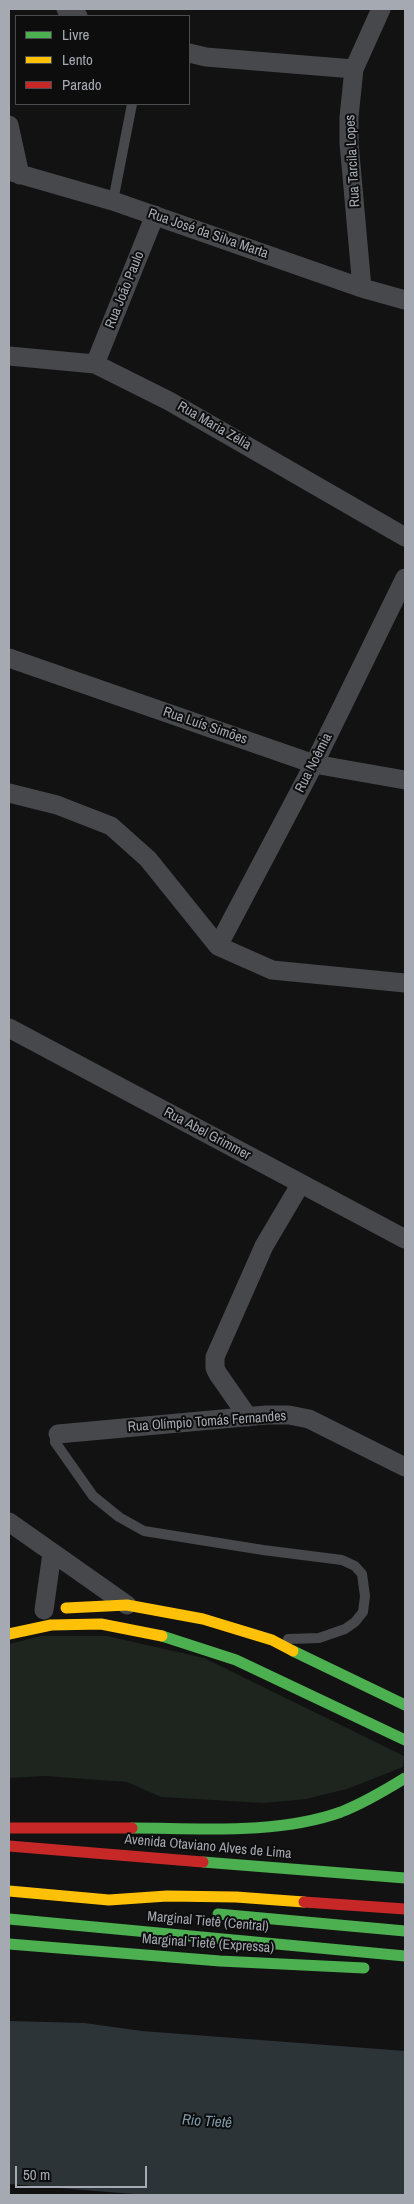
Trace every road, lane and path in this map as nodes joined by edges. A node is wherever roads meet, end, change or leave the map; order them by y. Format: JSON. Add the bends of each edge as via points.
{"nodes":[{"id":1,"x":381,"y":9,"type":"edge"},
{"id":2,"x":190,"y":53,"type":"edge"},
{"id":3,"x":354,"y":69,"type":"junction"},
{"id":4,"x":132,"y":105,"type":"edge"},
{"id":5,"x":9,"y":125,"type":"edge"},
{"id":6,"x":14,"y":173,"type":"edge"},
{"id":7,"x":113,"y":202,"type":"junction"},
{"id":8,"x":155,"y":215,"type":"junction"},
{"id":9,"x":362,"y":288,"type":"junction"},
{"id":10,"x":405,"y":300,"type":"edge"},
{"id":11,"x":9,"y":356,"type":"edge"},
{"id":12,"x":94,"y":364,"type":"junction"},
{"id":13,"x":405,"y":537,"type":"edge"},
{"id":14,"x":405,"y":578,"type":"edge"},
{"id":15,"x":9,"y":658,"type":"edge"},
{"id":16,"x":314,"y":764,"type":"junction"},
{"id":17,"x":405,"y":780,"type":"edge"},
{"id":18,"x":9,"y":793,"type":"edge"},
{"id":19,"x":218,"y":946,"type":"junction"},
{"id":20,"x":405,"y":983,"type":"edge"},
{"id":21,"x":9,"y":1028,"type":"edge"},
{"id":22,"x":300,"y":1184,"type":"junction"},
{"id":23,"x":405,"y":1239,"type":"edge"},
{"id":24,"x":248,"y":1418,"type":"junction"},
{"id":25,"x":58,"y":1434,"type":"joint"},
{"id":26,"x":405,"y":1467,"type":"edge"},
{"id":27,"x":9,"y":1522,"type":"edge"},
{"id":28,"x":52,"y":1553,"type":"junction"},
{"id":29,"x":127,"y":1605,"type":"junction"},
{"id":30,"x":40,"y":1611,"type":"joint"},
{"id":31,"x":9,"y":1634,"type":"edge"},
{"id":32,"x":272,"y":1640,"type":"junction"},
{"id":33,"x":405,"y":1705,"type":"edge"},
{"id":34,"x":405,"y":1740,"type":"edge"},
{"id":35,"x":405,"y":1778,"type":"edge"},
{"id":36,"x":9,"y":1828,"type":"edge"},
{"id":37,"x":9,"y":1846,"type":"edge"},
{"id":38,"x":405,"y":1878,"type":"edge"},
{"id":39,"x":9,"y":1891,"type":"edge"},
{"id":40,"x":110,"y":1900,"type":"junction"},
{"id":41,"x":163,"y":1909,"type":"dead end"},
{"id":42,"x":405,"y":1909,"type":"edge"},
{"id":43,"x":211,"y":1913,"type":"dead end"},
{"id":44,"x":9,"y":1919,"type":"edge"},
{"id":45,"x":405,"y":1931,"type":"edge"},
{"id":46,"x":9,"y":1944,"type":"edge"},
{"id":47,"x":405,"y":1956,"type":"edge"},
{"id":48,"x":376,"y":1969,"type":"dead end"}],
"edges":[{"from":1,"to":3,"type":"street","name":"Rua Tarcila Lopes"},
{"from":2,"to":3,"type":"street"},
{"from":3,"to":9,"type":"street","name":"Rua Tarcila Lopes","via":[[349,143]]},
{"from":4,"to":7,"type":"lane"},
{"from":5,"to":6,"type":"street"},
{"from":6,"to":7,"type":"street","name":"Rua José da Silva Marta"},
{"from":7,"to":8,"type":"street","name":"Rua José da Silva Marta"},
{"from":8,"to":9,"type":"street","name":"Rua José da Silva Marta"},
{"from":8,"to":12,"type":"street","name":"Rua João Paulo"},
{"from":9,"to":10,"type":"street","name":"Rua José da Silva Marta"},
{"from":11,"to":12,"type":"street","name":"Rua Maria Zélia"},
{"from":12,"to":13,"type":"street","name":"Rua Maria Zélia","via":[[169,401]]},
{"from":14,"to":16,"type":"street","name":"Rua Noêmia"},
{"from":15,"to":16,"type":"street","name":"Rua Luís Simões"},
{"from":16,"to":17,"type":"street","name":"Rua Luís Simões"},
{"from":16,"to":19,"type":"street","name":"Rua Noêmia"},
{"from":18,"to":19,"type":"street","via":[[57,805],[111,826],[148,859]]},
{"from":19,"to":20,"type":"street","via":[[272,970]]},
{"from":21,"to":22,"type":"street","name":"Rua Abel Grimmer"},
{"from":22,"to":23,"type":"street","name":"Rua Abel Grimmer"},
{"from":22,"to":24,"type":"street","via":[[264,1246],[215,1357],[218,1374]]},
{"from":24,"to":25,"type":"street","name":"Rua Olímpio Tomás Fernandes"},
{"from":24,"to":26,"type":"street","name":"Rua Olímpio Tomás Fernandes","via":[[289,1415],[309,1419]]},
{"from":25,"to":32,"type":"lane","via":[[55,1442],[93,1496],[119,1518],[144,1531],[342,1560],[355,1566],[362,1574],[363,1612],[355,1622],[319,1638]]},
{"from":27,"to":28,"type":"street"},
{"from":28,"to":29,"type":"street"},
{"from":28,"to":30,"type":"street"},
{"from":29,"to":30,"type":"main road"},
{"from":29,"to":32,"type":"main road","via":[[203,1619]]},
{"from":31,"to":34,"type":"main road","via":[[56,1624],[82,1624],[122,1627],[175,1638],[257,1670]]},
{"from":32,"to":33,"type":"main road"},
{"from":35,"to":36,"type":"main road","via":[[378,1795],[340,1812],[305,1822],[247,1828]]},
{"from":37,"to":38,"type":"main road","name":"Avenida Otaviano Alves de Lima"},
{"from":39,"to":40,"type":"main road","name":"Marginal Tietê (Central)"},
{"from":40,"to":41,"type":"main road"},
{"from":40,"to":42,"type":"main road","name":"Marginal Tietê (Central)","via":[[167,1896],[236,1897]]},
{"from":43,"to":45,"type":"main road"},
{"from":44,"to":47,"type":"main road","name":"Marginal Tietê (Central)"},
{"from":46,"to":48,"type":"main road","name":"Marginal Tietê (Expressa)","via":[[220,1961]]}]}
